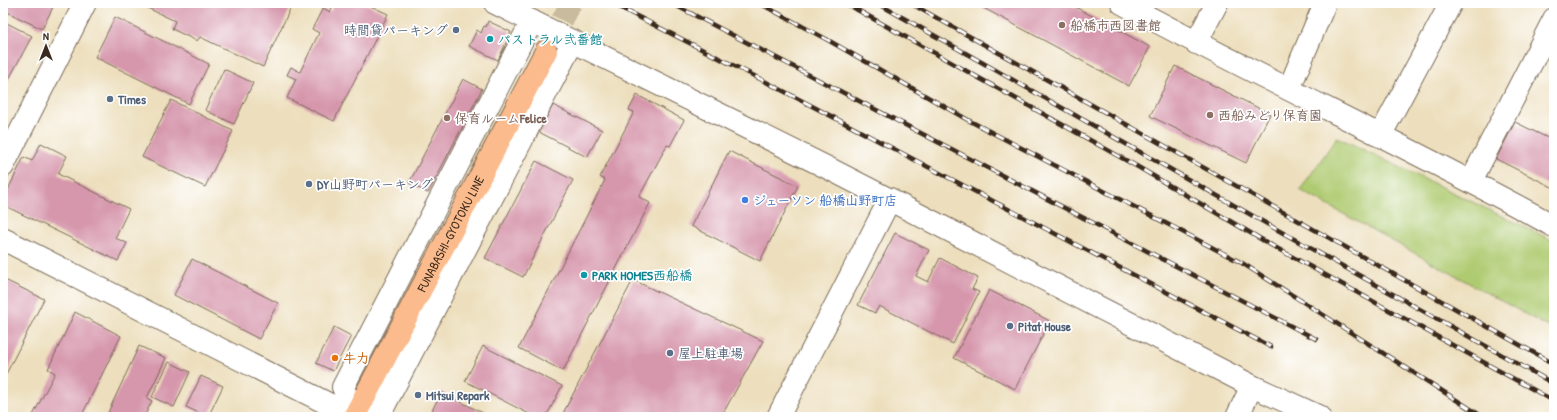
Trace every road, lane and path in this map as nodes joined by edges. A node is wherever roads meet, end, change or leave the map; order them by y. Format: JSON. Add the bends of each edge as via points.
{"nodes":[{"id":1,"x":85,"y":3,"type":"edge"},
{"id":2,"x":495,"y":3,"type":"edge"},
{"id":3,"x":1122,"y":3,"type":"edge"},
{"id":4,"x":1217,"y":3,"type":"edge"},
{"id":5,"x":1326,"y":3,"type":"edge"},
{"id":6,"x":1451,"y":3,"type":"edge"},
{"id":7,"x":1554,"y":19,"type":"edge"},
{"id":8,"x":532,"y":21,"type":"junction"},
{"id":9,"x":573,"y":41,"type":"junction"},
{"id":10,"x":1196,"y":43,"type":"junction"},
{"id":11,"x":546,"y":51,"type":"tunnel mouth"},
{"id":12,"x":1289,"y":89,"type":"junction"},
{"id":13,"x":1380,"y":136,"type":"junction"},
{"id":14,"x":3,"y":166,"type":"edge"},
{"id":15,"x":1471,"y":181,"type":"junction"},
{"id":16,"x":890,"y":199,"type":"junction"},
{"id":17,"x":1554,"y":226,"type":"edge"},
{"id":18,"x":3,"y":239,"type":"edge"},
{"id":19,"x":1252,"y":386,"type":"junction"},
{"id":20,"x":354,"y":417,"type":"edge"},
{"id":21,"x":778,"y":417,"type":"edge"},
{"id":22,"x":1237,"y":417,"type":"edge"},
{"id":23,"x":1320,"y":417,"type":"edge"}],
"edges":[{"from":1,"to":14,"type":"street"},
{"from":2,"to":8,"type":"street"},
{"from":3,"to":10,"type":"street"},
{"from":4,"to":10,"type":"street"},
{"from":5,"to":12,"type":"street"},
{"from":6,"to":13,"type":"street"},
{"from":7,"to":15,"type":"street"},
{"from":8,"to":9,"type":"street"},
{"from":8,"to":20,"type":"street","via":[[343,387]]},
{"from":9,"to":16,"type":"street"},
{"from":9,"to":20,"type":"street","via":[[383,408]]},
{"from":10,"to":12,"type":"street"},
{"from":11,"to":20,"type":"main road","name":"FUNABASHI-GYOTOKU LINE"},
{"from":12,"to":13,"type":"street"},
{"from":13,"to":15,"type":"street"},
{"from":15,"to":17,"type":"street"},
{"from":16,"to":19,"type":"street"},
{"from":16,"to":21,"type":"street"},
{"from":18,"to":20,"type":"street"},
{"from":19,"to":22,"type":"street"},
{"from":19,"to":23,"type":"street"}]}
